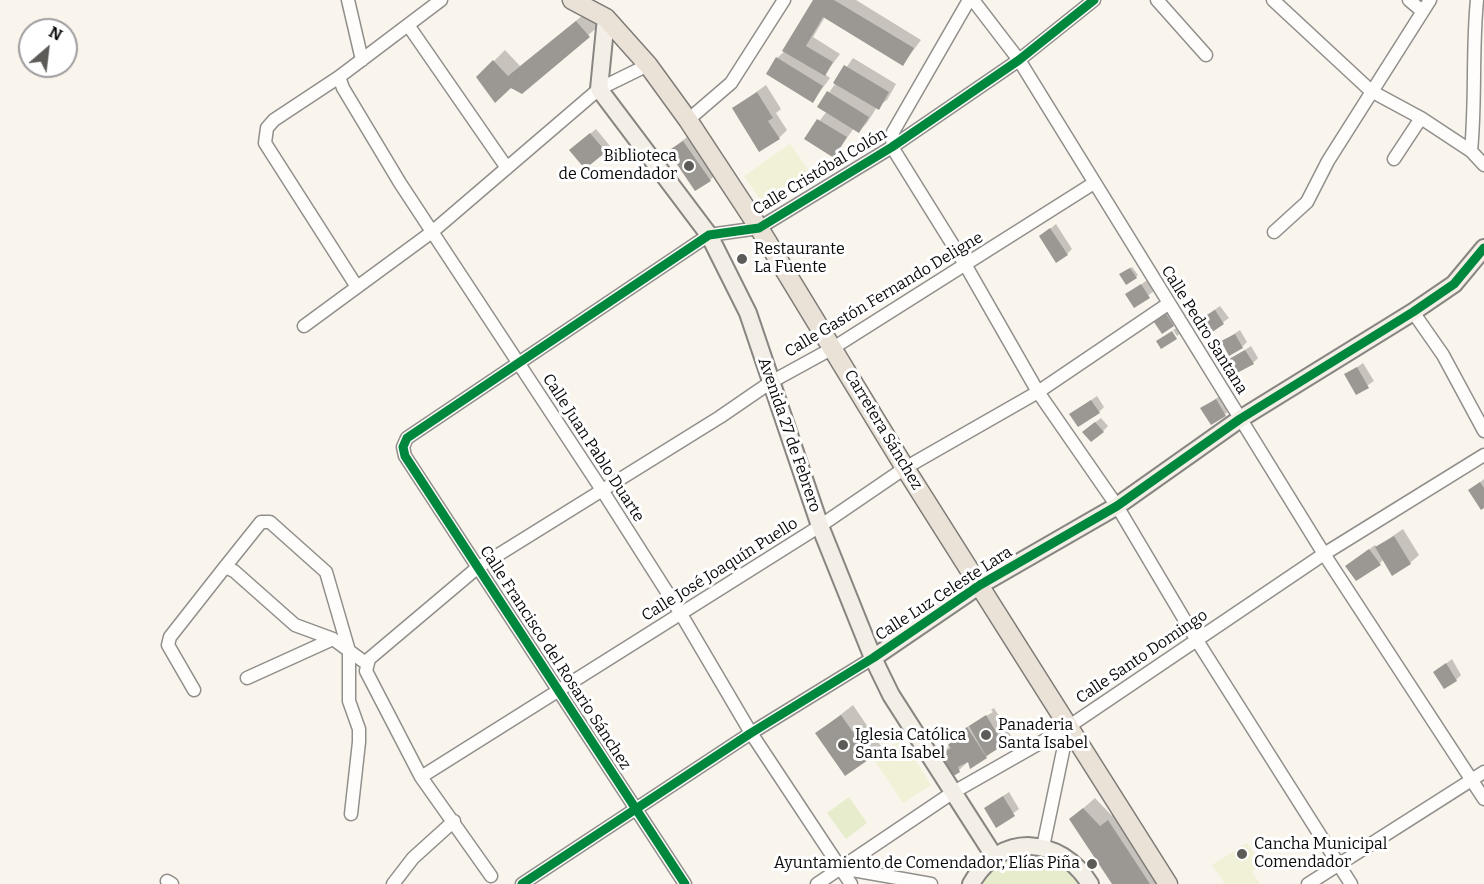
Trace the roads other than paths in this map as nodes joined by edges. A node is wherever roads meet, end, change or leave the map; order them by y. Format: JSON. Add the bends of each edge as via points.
{"nodes":[{"id":1,"x":348,"y":0,"type":"edge"},
{"id":2,"x":441,"y":0,"type":"edge"},
{"id":3,"x":572,"y":0,"type":"edge"},
{"id":4,"x":784,"y":0,"type":"edge"},
{"id":5,"x":971,"y":0,"type":"edge"},
{"id":6,"x":1094,"y":0,"type":"edge"},
{"id":7,"x":1157,"y":0,"type":"edge"},
{"id":8,"x":1274,"y":0,"type":"edge"},
{"id":9,"x":1409,"y":0,"type":"edge"},
{"id":10,"x":1430,"y":0,"type":"edge"},
{"id":11,"x":1477,"y":0,"type":"edge"},
{"id":12,"x":1422,"y":11,"type":"junction"},
{"id":13,"x":606,"y":18,"type":"junction"},
{"id":14,"x":408,"y":25,"type":"junction"},
{"id":15,"x":1479,"y":28,"type":"edge"},
{"id":16,"x":1206,"y":55,"type":"dead end"},
{"id":17,"x":362,"y":60,"type":"junction"},
{"id":18,"x":1018,"y":60,"type":"junction"},
{"id":19,"x":648,"y":64,"type":"junction"},
{"id":20,"x":339,"y":77,"type":"junction"},
{"id":21,"x":598,"y":89,"type":"junction"},
{"id":22,"x":1371,"y":91,"type":"junction"},
{"id":23,"x":1421,"y":118,"type":"junction"},
{"id":24,"x":688,"y":120,"type":"junction"},
{"id":25,"x":892,"y":147,"type":"junction"},
{"id":26,"x":1472,"y":151,"type":"junction"},
{"id":27,"x":1394,"y":159,"type":"dead end"},
{"id":28,"x":1484,"y":165,"type":"edge"},
{"id":29,"x":507,"y":168,"type":"junction"},
{"id":30,"x":1094,"y":183,"type":"junction"},
{"id":31,"x":759,"y":228,"type":"junction"},
{"id":32,"x":432,"y":232,"type":"junction"},
{"id":33,"x":1275,"y":232,"type":"dead end"},
{"id":34,"x":709,"y":235,"type":"junction"},
{"id":35,"x":1484,"y":248,"type":"edge"},
{"id":36,"x":966,"y":266,"type":"junction"},
{"id":37,"x":357,"y":287,"type":"junction"},
{"id":38,"x":1168,"y":304,"type":"junction"},
{"id":39,"x":1413,"y":312,"type":"junction"},
{"id":40,"x":304,"y":326,"type":"dead end"},
{"id":41,"x":833,"y":348,"type":"junction"},
{"id":42,"x":518,"y":363,"type":"junction"},
{"id":43,"x":771,"y":382,"type":"junction"},
{"id":44,"x":1038,"y":392,"type":"junction"},
{"id":45,"x":1240,"y":419,"type":"junction"},
{"id":46,"x":1484,"y":431,"type":"edge"},
{"id":47,"x":403,"y":447,"type":"joint"},
{"id":48,"x":1484,"y":455,"type":"edge"},
{"id":49,"x":905,"y":468,"type":"junction"},
{"id":50,"x":602,"y":490,"type":"junction"},
{"id":51,"x":1117,"y":506,"type":"junction"},
{"id":52,"x":820,"y":526,"type":"junction"},
{"id":53,"x":1324,"y":554,"type":"junction"},
{"id":54,"x":225,"y":567,"type":"junction"},
{"id":55,"x":477,"y":568,"type":"junction"},
{"id":56,"x":980,"y":585,"type":"junction"},
{"id":57,"x":681,"y":615,"type":"junction"},
{"id":58,"x":333,"y":639,"type":"junction"},
{"id":59,"x":1196,"y":639,"type":"junction"},
{"id":60,"x":349,"y":651,"type":"junction"},
{"id":61,"x":873,"y":658,"type":"junction"},
{"id":62,"x":367,"y":664,"type":"junction"},
{"id":63,"x":247,"y":678,"type":"dead end"},
{"id":64,"x":194,"y":690,"type":"dead end"},
{"id":65,"x":559,"y":692,"type":"junction"},
{"id":66,"x":1068,"y":727,"type":"junction"},
{"id":67,"x":751,"y":733,"type":"junction"},
{"id":68,"x":1484,"y":772,"type":"edge"},
{"id":69,"x":421,"y":777,"type":"junction"},
{"id":70,"x":1472,"y":780,"type":"junction"},
{"id":71,"x":952,"y":793,"type":"junction"},
{"id":72,"x":1484,"y":799,"type":"edge"},
{"id":73,"x":635,"y":807,"type":"junction"},
{"id":74,"x":351,"y":814,"type":"dead end"},
{"id":75,"x":454,"y":820,"type":"junction"},
{"id":76,"x":1043,"y":847,"type":"junction"},
{"id":77,"x":994,"y":856,"type":"junction"},
{"id":78,"x":1340,"y":865,"type":"junction"},
{"id":79,"x":841,"y":868,"type":"junction"},
{"id":80,"x":490,"y":876,"type":"dead end"},
{"id":81,"x":393,"y":884,"type":"edge"},
{"id":82,"x":522,"y":884,"type":"edge"},
{"id":83,"x":685,"y":884,"type":"edge"},
{"id":84,"x":818,"y":884,"type":"edge"},
{"id":85,"x":850,"y":884,"type":"edge"},
{"id":86,"x":931,"y":884,"type":"edge"},
{"id":87,"x":971,"y":884,"type":"edge"},
{"id":88,"x":1090,"y":884,"type":"edge"},
{"id":89,"x":1168,"y":884,"type":"edge"},
{"id":90,"x":1308,"y":884,"type":"edge"},
{"id":91,"x":1351,"y":884,"type":"edge"}],
"edges":[{"from":1,"to":17,"type":"street"},
{"from":2,"to":14,"type":"street"},
{"from":3,"to":13,"type":"main road","name":"Carretera Sánchez"},
{"from":4,"to":24,"type":"street","via":[[731,83]]},
{"from":5,"to":18,"type":"street","name":"Calle Pedro Santana"},
{"from":5,"to":25,"type":"street","via":[[893,132]]},
{"from":6,"to":18,"type":"street","name":"Calle Cristóbal Colón"},
{"from":7,"to":16,"type":"street"},
{"from":8,"to":22,"type":"street"},
{"from":9,"to":12,"type":"street"},
{"from":10,"to":12,"type":"street"},
{"from":11,"to":15,"type":"street"},
{"from":12,"to":22,"type":"street"},
{"from":13,"to":19,"type":"main road","name":"Carretera Sánchez"},
{"from":13,"to":21,"type":"street"},
{"from":14,"to":17,"type":"street"},
{"from":14,"to":29,"type":"street"},
{"from":15,"to":26,"type":"street"},
{"from":17,"to":20,"type":"street"},
{"from":18,"to":25,"type":"street","name":"Calle Cristóbal Colón"},
{"from":18,"to":30,"type":"street","name":"Calle Pedro Santana"},
{"from":19,"to":21,"type":"street"},
{"from":19,"to":24,"type":"main road","name":"Carretera Sánchez"},
{"from":20,"to":32,"type":"street","name":"Calle Juan Pablo Duarte"},
{"from":20,"to":37,"type":"street","via":[[274,120],[267,128],[265,143]]},
{"from":21,"to":29,"type":"street"},
{"from":21,"to":34,"type":"street","name":"Avenida 27 de Febrero"},
{"from":22,"to":23,"type":"street"},
{"from":22,"to":33,"type":"street","via":[[1307,202]]},
{"from":23,"to":26,"type":"street"},
{"from":23,"to":27,"type":"street"},
{"from":24,"to":31,"type":"main road","name":"Carretera Sánchez"},
{"from":25,"to":31,"type":"street","name":"Calle Cristóbal Colón"},
{"from":25,"to":36,"type":"street"},
{"from":26,"to":28,"type":"street"},
{"from":29,"to":32,"type":"street"},
{"from":30,"to":36,"type":"street","name":"Calle Gastón Fernando Deligne"},
{"from":30,"to":38,"type":"street","name":"Calle Pedro Santana"},
{"from":31,"to":34,"type":"street","name":"Calle Cristóbal Colón"},
{"from":31,"to":41,"type":"main road","name":"Carretera Sánchez"},
{"from":32,"to":37,"type":"street"},
{"from":32,"to":42,"type":"street","name":"Calle Juan Pablo Duarte"},
{"from":34,"to":42,"type":"street","name":"Calle Cristóbal Colón"},
{"from":34,"to":43,"type":"street","name":"Avenida 27 de Febrero","via":[[748,313]]},
{"from":35,"to":39,"type":"street","name":"Calle Luz Celeste Lara","via":[[1454,284]]},
{"from":36,"to":41,"type":"street","name":"Calle Gastón Fernando Deligne"},
{"from":36,"to":44,"type":"street"},
{"from":37,"to":40,"type":"street"},
{"from":38,"to":44,"type":"street","name":"Calle José Joaquín Puello"},
{"from":38,"to":45,"type":"street","name":"Calle Pedro Santana"},
{"from":39,"to":45,"type":"street","name":"Calle Luz Celeste Lara"},
{"from":39,"to":46,"type":"street","via":[[1443,355]]},
{"from":41,"to":43,"type":"street","name":"Calle Gastón Fernando Deligne"},
{"from":41,"to":49,"type":"main road","name":"Carretera Sánchez"},
{"from":42,"to":47,"type":"street","name":"Calle Cristóbal Colón","via":[[407,438]]},
{"from":42,"to":50,"type":"street","name":"Calle Juan Pablo Duarte"},
{"from":43,"to":50,"type":"street","name":"Calle Gastón Fernando Deligne"},
{"from":43,"to":52,"type":"street","name":"Avenida 27 de Febrero"},
{"from":44,"to":49,"type":"street","name":"Calle José Joaquín Puello"},
{"from":44,"to":51,"type":"street"},
{"from":45,"to":51,"type":"street","name":"Calle Luz Celeste Lara"},
{"from":45,"to":53,"type":"street","name":"Calle Pedro Santana"},
{"from":47,"to":55,"type":"street","name":"Calle Francisco del Rosario Sánchez"},
{"from":48,"to":53,"type":"street","name":"Calle Santo Domingo"},
{"from":49,"to":52,"type":"street","name":"Calle José Joaquín Puello"},
{"from":49,"to":56,"type":"main road","name":"Carretera Sánchez"},
{"from":50,"to":55,"type":"street","name":"Calle Gastón Fernando Deligne"},
{"from":50,"to":57,"type":"street","name":"Calle Juan Pablo Duarte"},
{"from":51,"to":56,"type":"street","name":"Calle Luz Celeste Lara"},
{"from":51,"to":59,"type":"street"},
{"from":52,"to":57,"type":"street","name":"Calle José Joaquín Puello"},
{"from":52,"to":61,"type":"street","name":"Avenida 27 de Febrero"},
{"from":53,"to":59,"type":"street","name":"Calle Santo Domingo"},
{"from":53,"to":70,"type":"street","name":"Calle Pedro Santana"},
{"from":54,"to":58,"type":"street","via":[[295,625]]},
{"from":54,"to":60,"type":"street","via":[[261,522],[270,522],[326,572]]},
{"from":54,"to":64,"type":"street","via":[[170,637],[168,645]]},
{"from":55,"to":62,"type":"street","name":"Calle Gastón Fernando Deligne"},
{"from":55,"to":65,"type":"street","name":"Calle Francisco del Rosario Sánchez"},
{"from":56,"to":61,"type":"street","name":"Calle Luz Celeste Lara"},
{"from":56,"to":66,"type":"main road","name":"Carretera Sánchez"},
{"from":57,"to":65,"type":"street","name":"Calle José Joaquín Puello"},
{"from":57,"to":67,"type":"street","name":"Calle Juan Pablo Duarte"},
{"from":58,"to":60,"type":"street"},
{"from":58,"to":63,"type":"street"},
{"from":59,"to":66,"type":"street","name":"Calle Santo Domingo"},
{"from":59,"to":78,"type":"street"},
{"from":60,"to":62,"type":"street"},
{"from":60,"to":74,"type":"street","via":[[349,701],[359,729]]},
{"from":61,"to":67,"type":"street","name":"Calle Luz Celeste Lara"},
{"from":61,"to":71,"type":"street","name":"Avenida 27 de Febrero","via":[[891,695]]},
{"from":62,"to":69,"type":"street","via":[[366,671]]},
{"from":65,"to":69,"type":"street","name":"Calle José Joaquín Puello"},
{"from":65,"to":73,"type":"street","name":"Calle Francisco del Rosario Sánchez"},
{"from":66,"to":71,"type":"street","name":"Calle Santo Domingo"},
{"from":66,"to":76,"type":"street"},
{"from":66,"to":89,"type":"main road","name":"Carretera Sánchez"},
{"from":67,"to":73,"type":"street","name":"Calle Luz Celeste Lara"},
{"from":67,"to":79,"type":"street","name":"Calle Juan Pablo Duarte"},
{"from":68,"to":70,"type":"street"},
{"from":69,"to":75,"type":"street"},
{"from":70,"to":72,"type":"street","name":"Calle Pedro Santana"},
{"from":70,"to":78,"type":"street"},
{"from":71,"to":77,"type":"street","name":"Avenida 27 de Febrero"},
{"from":71,"to":79,"type":"street","name":"Calle Santo Domingo"},
{"from":73,"to":82,"type":"street","name":"Calle Luz Celeste Lara"},
{"from":73,"to":83,"type":"street","name":"Calle Francisco del Rosario Sánchez"},
{"from":75,"to":80,"type":"street"},
{"from":75,"to":81,"type":"street","via":[[413,858]]},
{"from":76,"to":77,"type":"street","via":[[1009,849]]},
{"from":76,"to":88,"type":"street","via":[[1063,854],[1080,868]]},
{"from":77,"to":87,"type":"street"},
{"from":78,"to":90,"type":"street"},
{"from":78,"to":91,"type":"street"},
{"from":79,"to":84,"type":"street","name":"Calle Santo Domingo"},
{"from":79,"to":85,"type":"street","name":"Calle Juan Pablo Duarte"},
{"from":79,"to":86,"type":"street"}]}
